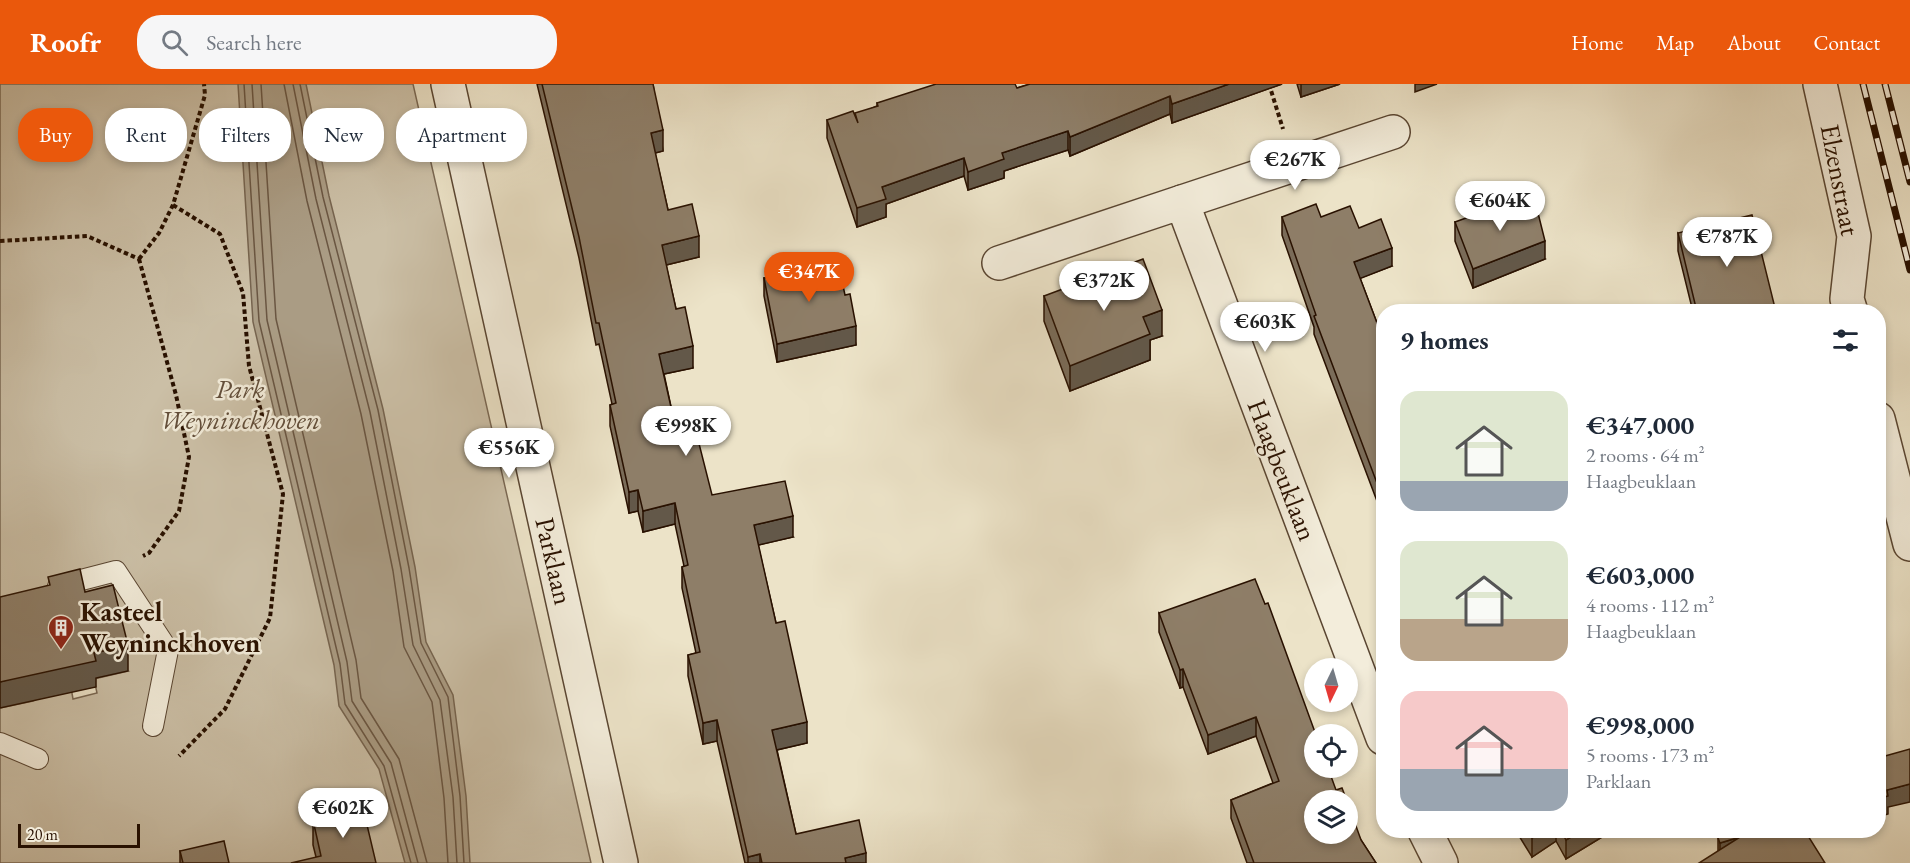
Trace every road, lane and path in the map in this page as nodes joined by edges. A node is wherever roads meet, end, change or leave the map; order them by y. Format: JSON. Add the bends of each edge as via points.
{"nodes":[{"id":1,"x":204,"y":84,"type":"edge"},
{"id":2,"x":448,"y":84,"type":"edge"},
{"id":3,"x":1820,"y":84,"type":"edge"},
{"id":4,"x":1393,"y":132,"type":"dead end"},
{"id":5,"x":1182,"y":202,"type":"junction"},
{"id":6,"x":173,"y":204,"type":"junction"},
{"id":7,"x":0,"y":241,"type":"edge"},
{"id":8,"x":139,"y":259,"type":"junction"},
{"id":9,"x":999,"y":262,"type":"dead end"},
{"id":10,"x":1849,"y":304,"type":"edge"},
{"id":11,"x":1886,"y":450,"type":"edge"},
{"id":12,"x":1910,"y":544,"type":"edge"},
{"id":13,"x":116,"y":571,"type":"junction"},
{"id":14,"x":42,"y":590,"type":"edge"},
{"id":15,"x":1376,"y":719,"type":"edge"},
{"id":16,"x":153,"y":726,"type":"dead end"},
{"id":17,"x":0,"y":743,"type":"edge"},
{"id":18,"x":179,"y":756,"type":"dead end"},
{"id":19,"x":38,"y":759,"type":"dead end"},
{"id":20,"x":1428,"y":838,"type":"edge"},
{"id":21,"x":621,"y":863,"type":"edge"},
{"id":22,"x":1441,"y":863,"type":"edge"}],
"edges":[{"from":1,"to":6,"type":"path","via":[[205,95]]},
{"from":2,"to":21,"type":"street","name":"Parklaan"},
{"from":3,"to":10,"type":"street","name":"Elzenstraat","via":[[1854,236]]},
{"from":4,"to":5,"type":"street"},
{"from":5,"to":9,"type":"street"},
{"from":5,"to":15,"type":"street","name":"Haagbeuklaan"},
{"from":6,"to":8,"type":"path","via":[[159,233]]},
{"from":6,"to":18,"type":"path","via":[[220,234],[243,293],[249,366],[283,494],[270,618],[225,709]]},
{"from":7,"to":8,"type":"path","via":[[87,236]]},
{"from":8,"to":13,"type":"path","via":[[177,395],[189,457],[179,511],[150,553]]},
{"from":11,"to":12,"type":"street"},
{"from":13,"to":14,"type":"lane"},
{"from":13,"to":16,"type":"lane","via":[[168,650]]},
{"from":17,"to":19,"type":"lane"},
{"from":20,"to":22,"type":"street"}]}
